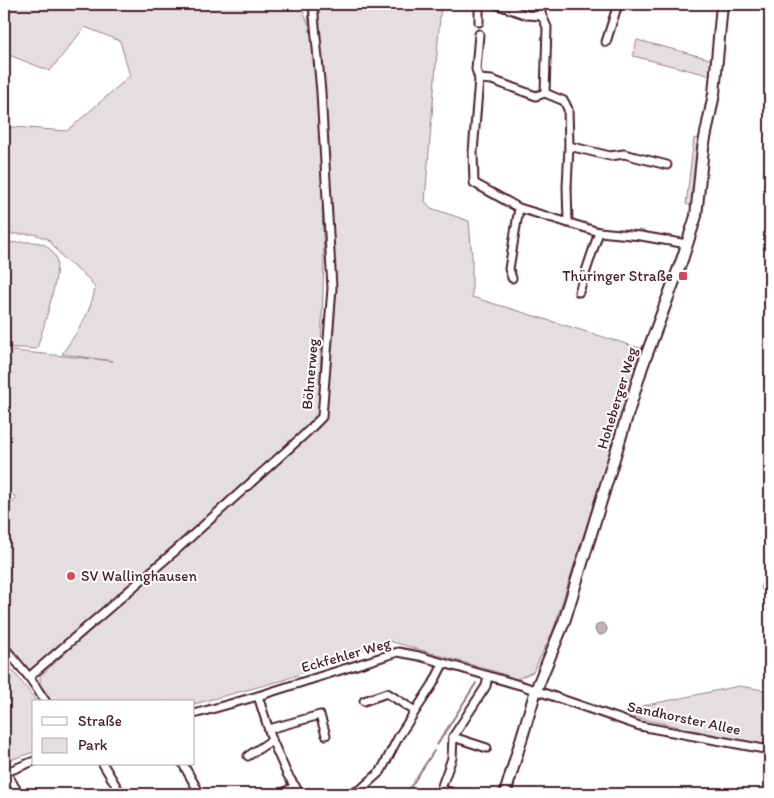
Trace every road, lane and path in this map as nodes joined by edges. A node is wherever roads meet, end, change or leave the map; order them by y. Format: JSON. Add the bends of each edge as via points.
{"nodes":[{"id":1,"x":313,"y":4,"type":"edge"},
{"id":2,"x":479,"y":4,"type":"edge"},
{"id":3,"x":495,"y":4,"type":"edge"},
{"id":4,"x":541,"y":4,"type":"edge"},
{"id":5,"x":618,"y":4,"type":"edge"},
{"id":6,"x":722,"y":4,"type":"edge"},
{"id":7,"x":542,"y":16,"type":"junction"},
{"id":8,"x":479,"y":22,"type":"dead end"},
{"id":9,"x":478,"y":34,"type":"dead end"},
{"id":10,"x":606,"y":42,"type":"dead end"},
{"id":11,"x":479,"y":79,"type":"junction"},
{"id":12,"x":545,"y":93,"type":"junction"},
{"id":13,"x":569,"y":146,"type":"junction"},
{"id":14,"x":667,"y":165,"type":"dead end"},
{"id":15,"x":519,"y":208,"type":"junction"},
{"id":16,"x":568,"y":223,"type":"junction"},
{"id":17,"x":599,"y":232,"type":"junction"},
{"id":18,"x":687,"y":244,"type":"junction"},
{"id":19,"x":512,"y":278,"type":"dead end"},
{"id":20,"x":579,"y":292,"type":"dead end"},
{"id":21,"x":4,"y":647,"type":"edge"},
{"id":22,"x":443,"y":664,"type":"junction"},
{"id":23,"x":488,"y":676,"type":"junction"},
{"id":24,"x":29,"y":677,"type":"junction"},
{"id":25,"x":536,"y":690,"type":"junction"},
{"id":26,"x":258,"y":696,"type":"junction"},
{"id":27,"x":45,"y":700,"type":"edge"},
{"id":28,"x":364,"y":701,"type":"dead end"},
{"id":29,"x":415,"y":711,"type":"junction"},
{"id":30,"x":195,"y":714,"type":"edge"},
{"id":31,"x":269,"y":729,"type":"junction"},
{"id":32,"x":326,"y":735,"type":"dead end"},
{"id":33,"x":453,"y":737,"type":"junction"},
{"id":34,"x":272,"y":740,"type":"junction"},
{"id":35,"x":487,"y":748,"type":"dead end"},
{"id":36,"x":770,"y":750,"type":"edge"},
{"id":37,"x":248,"y":756,"type":"dead end"},
{"id":38,"x":32,"y":762,"type":"edge"},
{"id":39,"x":104,"y":766,"type":"edge"},
{"id":40,"x":184,"y":766,"type":"edge"},
{"id":41,"x":5,"y":773,"type":"edge"},
{"id":42,"x":295,"y":786,"type":"junction"},
{"id":43,"x":440,"y":792,"type":"edge"},
{"id":44,"x":19,"y":794,"type":"edge"},
{"id":45,"x":121,"y":794,"type":"edge"},
{"id":46,"x":200,"y":794,"type":"edge"},
{"id":47,"x":281,"y":794,"type":"edge"},
{"id":48,"x":300,"y":794,"type":"edge"},
{"id":49,"x":350,"y":794,"type":"edge"},
{"id":50,"x":456,"y":794,"type":"edge"},
{"id":51,"x":505,"y":794,"type":"edge"}],
"edges":[{"from":1,"to":24,"type":"street","name":"Böhnerweg","via":[[332,288],[322,417]]},
{"from":2,"to":8,"type":"street"},
{"from":3,"to":7,"type":"street","via":[[527,15]]},
{"from":4,"to":7,"type":"street"},
{"from":5,"to":10,"type":"street"},
{"from":6,"to":18,"type":"street","name":"Hoheberger Weg","via":[[714,94],[703,148],[696,216]]},
{"from":7,"to":12,"type":"street","via":[[547,27]]},
{"from":9,"to":11,"type":"street","via":[[476,70]]},
{"from":11,"to":12,"type":"street","via":[[492,80],[536,96]]},
{"from":11,"to":15,"type":"street","via":[[474,183]]},
{"from":12,"to":13,"type":"street","via":[[564,101],[568,109]]},
{"from":13,"to":14,"type":"street","via":[[610,156],[624,154]]},
{"from":13,"to":16,"type":"street"},
{"from":15,"to":16,"type":"street"},
{"from":15,"to":19,"type":"street","via":[[509,269]]},
{"from":16,"to":17,"type":"street"},
{"from":17,"to":18,"type":"street"},
{"from":17,"to":20,"type":"street"},
{"from":18,"to":25,"type":"street","name":"Hoheberger Weg","via":[[642,366],[564,622]]},
{"from":21,"to":24,"type":"street"},
{"from":22,"to":23,"type":"street","name":"Eckfehler Weg"},
{"from":22,"to":26,"type":"street","name":"Eckfehler Weg","via":[[398,652]]},
{"from":22,"to":29,"type":"street"},
{"from":23,"to":25,"type":"street","name":"Eckfehler Weg"},
{"from":23,"to":33,"type":"street","via":[[486,686]]},
{"from":24,"to":27,"type":"street"},
{"from":25,"to":36,"type":"street","name":"Sandhorster Allee","via":[[640,726]]},
{"from":25,"to":51,"type":"street","name":"Hoheberger Weg"},
{"from":26,"to":30,"type":"street","name":"Eckfehler Weg"},
{"from":26,"to":31,"type":"street"},
{"from":28,"to":29,"type":"street","via":[[387,693]]},
{"from":29,"to":49,"type":"street","via":[[381,771]]},
{"from":31,"to":32,"type":"street","via":[[320,715]]},
{"from":31,"to":34,"type":"street"},
{"from":33,"to":35,"type":"street"},
{"from":33,"to":43,"type":"street","via":[[452,758]]},
{"from":34,"to":37,"type":"street"},
{"from":34,"to":42,"type":"street"},
{"from":38,"to":41,"type":"street"},
{"from":39,"to":45,"type":"street"},
{"from":40,"to":46,"type":"street"},
{"from":41,"to":44,"type":"street"},
{"from":42,"to":47,"type":"street"},
{"from":42,"to":48,"type":"street"},
{"from":43,"to":50,"type":"street"}]}
